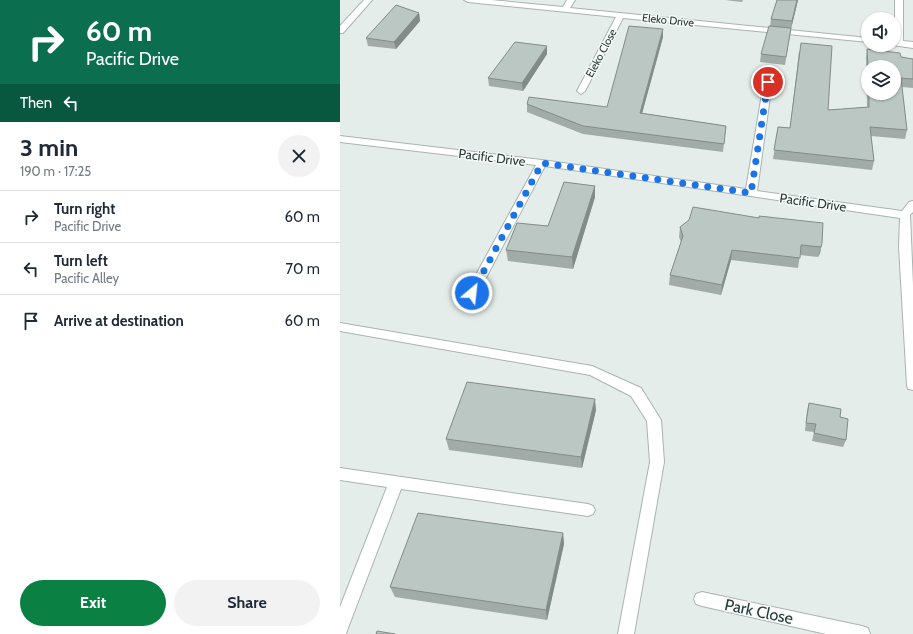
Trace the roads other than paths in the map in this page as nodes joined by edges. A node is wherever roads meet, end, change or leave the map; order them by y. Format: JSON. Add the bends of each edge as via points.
{"nodes":[{"id":1,"x":368,"y":0,"type":"edge"},
{"id":2,"x":468,"y":0,"type":"edge"},
{"id":3,"x":571,"y":0,"type":"edge"},
{"id":4,"x":899,"y":0,"type":"edge"},
{"id":5,"x":565,"y":10,"type":"junction"},
{"id":6,"x":898,"y":12,"type":"edge"},
{"id":7,"x":621,"y":15,"type":"junction"},
{"id":8,"x":340,"y":31,"type":"edge"},
{"id":9,"x":861,"y":39,"type":"edge"},
{"id":10,"x":901,"y":44,"type":"edge"},
{"id":11,"x":913,"y":45,"type":"edge"},
{"id":12,"x":768,"y":82,"type":"dead end"},
{"id":13,"x":581,"y":91,"type":"dead end"},
{"id":14,"x":340,"y":139,"type":"edge"},
{"id":15,"x":542,"y":163,"type":"junction"},
{"id":16,"x":751,"y":193,"type":"junction"},
{"id":17,"x":913,"y":204,"type":"edge"},
{"id":18,"x":905,"y":215,"type":"junction"},
{"id":19,"x":472,"y":293,"type":"dead end"},
{"id":20,"x":340,"y":327,"type":"edge"},
{"id":21,"x":913,"y":386,"type":"edge"},
{"id":22,"x":340,"y":474,"type":"edge"},
{"id":23,"x":396,"y":482,"type":"junction"},
{"id":24,"x":588,"y":510,"type":"dead end"},
{"id":25,"x":702,"y":599,"type":"dead end"},
{"id":26,"x":340,"y":628,"type":"edge"},
{"id":27,"x":626,"y":634,"type":"edge"},
{"id":28,"x":862,"y":634,"type":"edge"}],
"edges":[{"from":1,"to":8,"type":"street"},
{"from":2,"to":5,"type":"street","name":"Eleko Drive"},
{"from":3,"to":5,"type":"street"},
{"from":4,"to":6,"type":"street"},
{"from":5,"to":7,"type":"street","name":"Eleko Drive"},
{"from":7,"to":9,"type":"street","name":"Eleko Drive"},
{"from":7,"to":13,"type":"street","name":"Eleko Close"},
{"from":10,"to":11,"type":"street"},
{"from":12,"to":16,"type":"street"},
{"from":14,"to":15,"type":"street","name":"Pacific Drive"},
{"from":15,"to":16,"type":"street","name":"Pacific Drive"},
{"from":15,"to":19,"type":"street"},
{"from":16,"to":18,"type":"street","name":"Pacific Drive"},
{"from":17,"to":18,"type":"street"},
{"from":18,"to":21,"type":"street"},
{"from":20,"to":27,"type":"street","via":[[592,371],[636,392],[654,420],[657,462]]},
{"from":22,"to":23,"type":"street"},
{"from":23,"to":24,"type":"street"},
{"from":23,"to":26,"type":"street"},
{"from":25,"to":28,"type":"street","name":"Park Close"}]}
